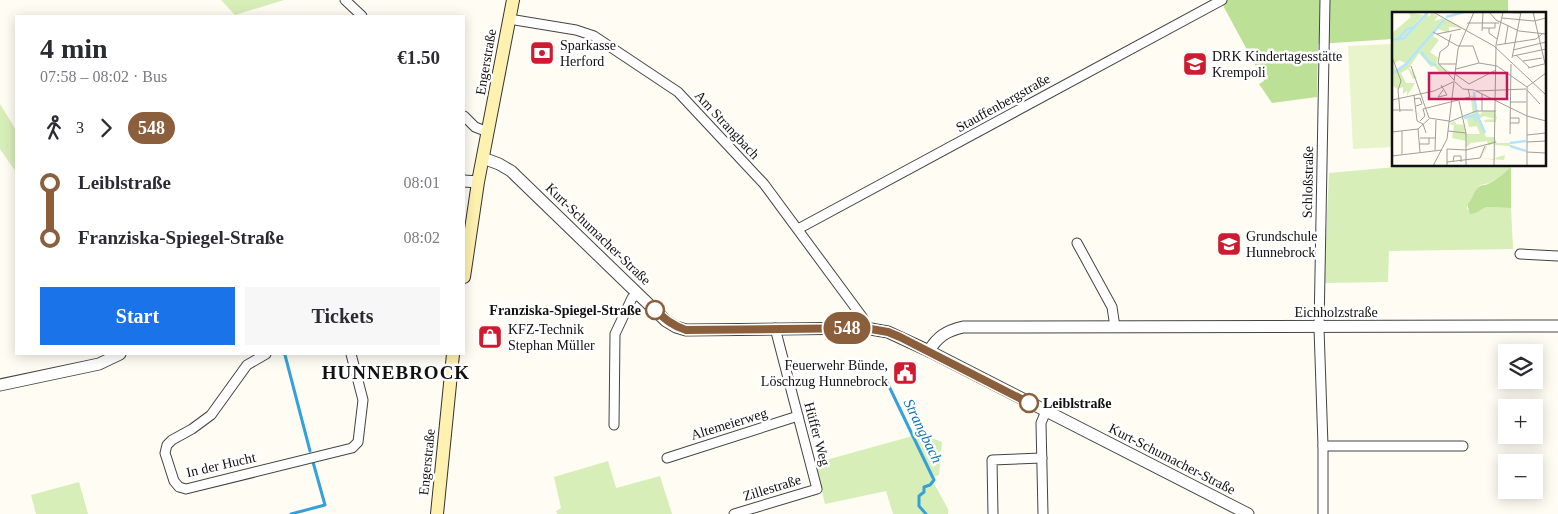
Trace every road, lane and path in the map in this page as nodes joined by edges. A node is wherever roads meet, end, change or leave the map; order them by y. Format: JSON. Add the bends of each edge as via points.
{"nodes":[{"id":1,"x":345,"y":0,"type":"edge"},
{"id":2,"x":512,"y":0,"type":"edge"},
{"id":3,"x":1222,"y":0,"type":"edge"},
{"id":4,"x":1325,"y":0,"type":"edge"},
{"id":5,"x":361,"y":15,"type":"edge"},
{"id":6,"x":509,"y":19,"type":"junction"},
{"id":7,"x":465,"y":117,"type":"edge"},
{"id":8,"x":488,"y":132,"type":"junction"},
{"id":9,"x":483,"y":158,"type":"junction"},
{"id":10,"x":465,"y":181,"type":"edge"},
{"id":11,"x":478,"y":182,"type":"junction"},
{"id":12,"x":798,"y":229,"type":"junction"},
{"id":13,"x":1077,"y":244,"type":"dead end"},
{"id":14,"x":1520,"y":254,"type":"dead end"},
{"id":15,"x":1558,"y":256,"type":"edge"},
{"id":16,"x":465,"y":270,"type":"edge"},
{"id":17,"x":639,"y":294,"type":"junction"},
{"id":18,"x":1115,"y":326,"type":"junction"},
{"id":19,"x":1558,"y":326,"type":"edge"},
{"id":20,"x":775,"y":328,"type":"junction"},
{"id":21,"x":865,"y":328,"type":"junction"},
{"id":22,"x":1319,"y":328,"type":"junction"},
{"id":23,"x":929,"y":351,"type":"junction"},
{"id":24,"x":118,"y":355,"type":"edge"},
{"id":25,"x":264,"y":355,"type":"edge"},
{"id":26,"x":351,"y":355,"type":"edge"},
{"id":27,"x":453,"y":355,"type":"edge"},
{"id":28,"x":0,"y":385,"type":"edge"},
{"id":29,"x":1046,"y":411,"type":"junction"},
{"id":30,"x":798,"y":416,"type":"junction"},
{"id":31,"x":614,"y":425,"type":"dead end"},
{"id":32,"x":1323,"y":446,"type":"junction"},
{"id":33,"x":1463,"y":446,"type":"dead end"},
{"id":34,"x":667,"y":458,"type":"dead end"},
{"id":35,"x":1042,"y":458,"type":"junction"},
{"id":36,"x":817,"y":489,"type":"joint"},
{"id":37,"x":437,"y":514,"type":"edge"},
{"id":38,"x":734,"y":514,"type":"edge"},
{"id":39,"x":993,"y":514,"type":"edge"},
{"id":40,"x":1043,"y":514,"type":"edge"},
{"id":41,"x":1248,"y":514,"type":"edge"},
{"id":42,"x":1323,"y":514,"type":"edge"}],
"edges":[{"from":1,"to":5,"type":"street"},
{"from":2,"to":6,"type":"main road","name":"Engerstraße"},
{"from":3,"to":12,"type":"street","name":"Stauffenbergstraße"},
{"from":4,"to":22,"type":"street","name":"Schloßstraße"},
{"from":6,"to":8,"type":"main road","name":"Engerstraße"},
{"from":6,"to":12,"type":"street","name":"Am Strangbach","via":[[594,36],[678,92],[764,184]]},
{"from":7,"to":8,"type":"street","via":[[475,127]]},
{"from":8,"to":9,"type":"main road","name":"Engerstraße"},
{"from":9,"to":11,"type":"main road","name":"Engerstraße"},
{"from":9,"to":17,"type":"street","name":"Kurt-Schumacher-Straße","via":[[511,171]]},
{"from":10,"to":11,"type":"street"},
{"from":11,"to":16,"type":"main road","name":"Engerstraße"},
{"from":12,"to":21,"type":"street","name":"Am Strangbach","via":[[863,318]]},
{"from":13,"to":18,"type":"street","via":[[1112,307]]},
{"from":14,"to":15,"type":"street"},
{"from":17,"to":20,"type":"street","name":"Kurt-Schumacher-Straße","via":[[666,320],[686,330]]},
{"from":17,"to":31,"type":"street","via":[[632,298],[615,334]]},
{"from":18,"to":22,"type":"street","name":"Eichholzstraße"},
{"from":18,"to":23,"type":"street","name":"Eichholzstraße","via":[[962,327],[941,335]]},
{"from":19,"to":22,"type":"street","name":"Eichholzstraße"},
{"from":20,"to":21,"type":"street","name":"Kurt-Schumacher-Straße"},
{"from":20,"to":30,"type":"street","name":"Hüffer Weg"},
{"from":21,"to":23,"type":"street","name":"Kurt-Schumacher-Straße","via":[[888,332]]},
{"from":22,"to":32,"type":"street","name":"Schloßstraße"},
{"from":23,"to":29,"type":"street","name":"Kurt-Schumacher-Straße"},
{"from":24,"to":28,"type":"street","via":[[99,364]]},
{"from":25,"to":26,"type":"street","name":"In der Hucht","via":[[247,365],[212,415],[167,445],[168,462],[179,487],[186,489],[352,448],[358,442],[364,400]]},
{"from":27,"to":37,"type":"main road","name":"Engerstraße"},
{"from":29,"to":35,"type":"street","via":[[1041,423]]},
{"from":29,"to":41,"type":"street","name":"Kurt-Schumacher-Straße"},
{"from":30,"to":34,"type":"street","name":"Altemeierweg"},
{"from":30,"to":36,"type":"street","name":"Hüffer Weg"},
{"from":32,"to":33,"type":"street"},
{"from":32,"to":42,"type":"street","name":"Schloßstraße"},
{"from":35,"to":39,"type":"street","via":[[992,460]]},
{"from":35,"to":40,"type":"street"},
{"from":36,"to":38,"type":"street","name":"Zillestraße"}]}
